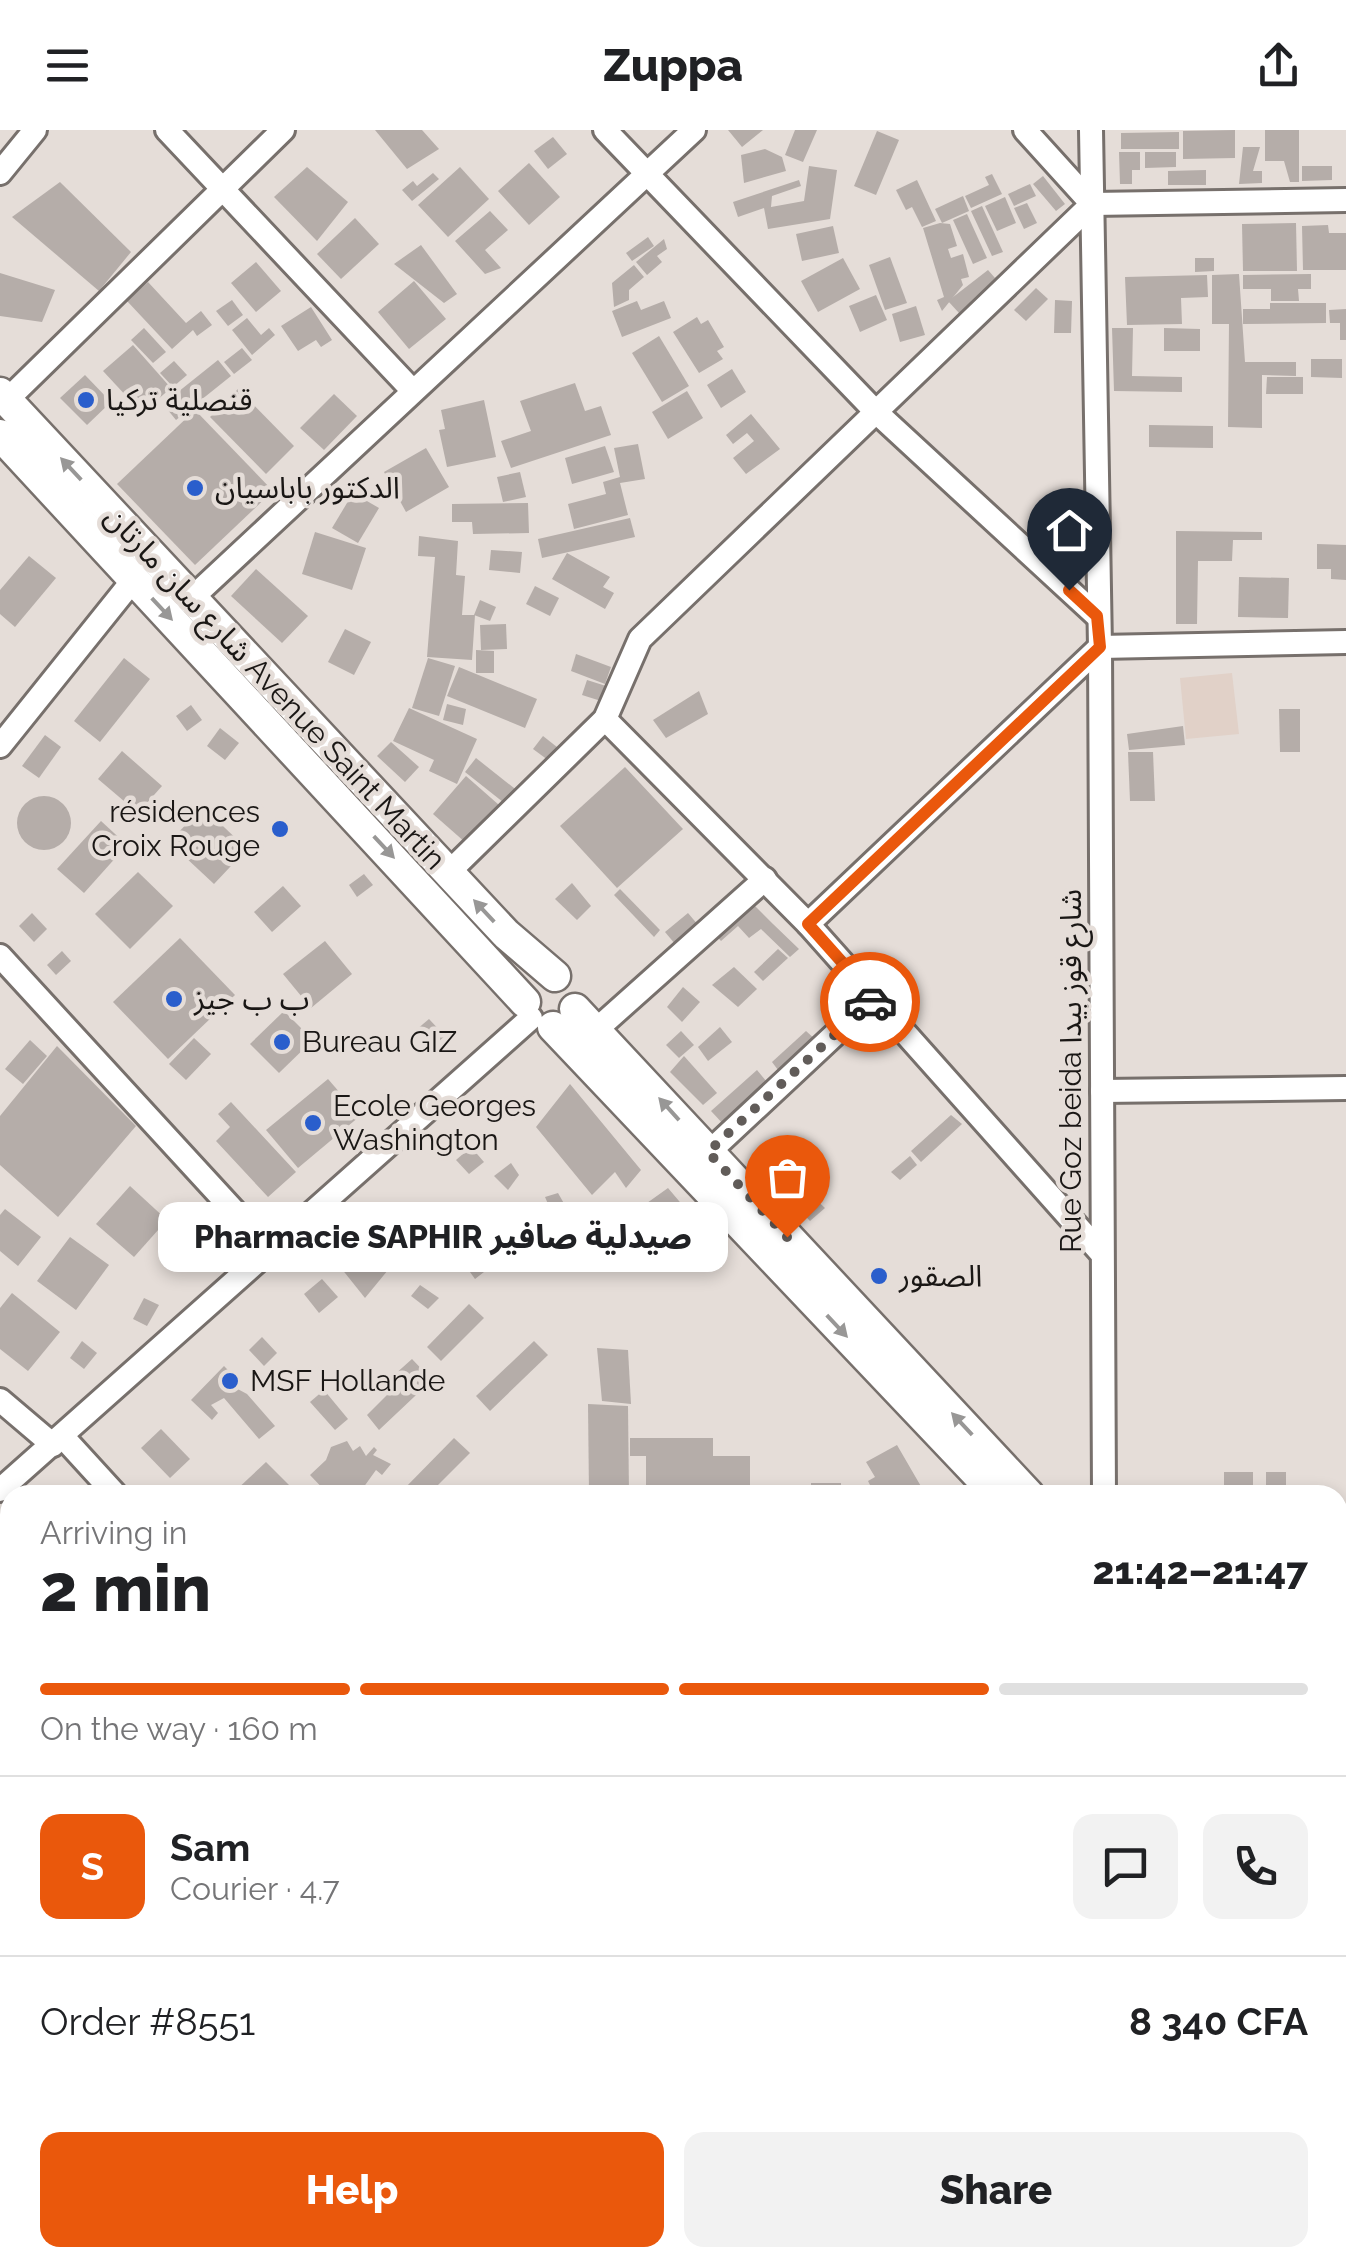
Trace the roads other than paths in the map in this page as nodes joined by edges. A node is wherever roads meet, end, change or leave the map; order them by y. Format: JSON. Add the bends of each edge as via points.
{"nodes":[{"id":1,"x":34,"y":130,"type":"edge"},
{"id":2,"x":167,"y":130,"type":"edge"},
{"id":3,"x":284,"y":130,"type":"edge"},
{"id":4,"x":606,"y":130,"type":"edge"},
{"id":5,"x":694,"y":130,"type":"edge"},
{"id":6,"x":1025,"y":130,"type":"edge"},
{"id":7,"x":1091,"y":130,"type":"edge"},
{"id":8,"x":648,"y":172,"type":"junction"},
{"id":9,"x":0,"y":173,"type":"edge"},
{"id":10,"x":221,"y":190,"type":"junction"},
{"id":11,"x":1346,"y":200,"type":"edge"},
{"id":12,"x":1092,"y":204,"type":"junction"},
{"id":13,"x":412,"y":390,"type":"junction"},
{"id":14,"x":4,"y":397,"type":"edge"},
{"id":15,"x":875,"y":411,"type":"junction"},
{"id":16,"x":0,"y":436,"type":"edge"},
{"id":17,"x":134,"y":579,"type":"junction"},
{"id":18,"x":192,"y":598,"type":"junction"},
{"id":19,"x":1097,"y":616,"type":"junction"},
{"id":20,"x":1346,"y":642,"type":"edge"},
{"id":21,"x":1100,"y":647,"type":"junction"},
{"id":22,"x":605,"y":719,"type":"junction"},
{"id":23,"x":0,"y":746,"type":"edge"},
{"id":24,"x":448,"y":872,"type":"junction"},
{"id":25,"x":764,"y":878,"type":"junction"},
{"id":26,"x":808,"y":924,"type":"junction"},
{"id":27,"x":0,"y":956,"type":"edge"},
{"id":28,"x":874,"y":998,"type":"junction"},
{"id":29,"x":556,"y":1017,"type":"junction"},
{"id":30,"x":1346,"y":1088,"type":"edge"},
{"id":31,"x":1102,"y":1091,"type":"junction"},
{"id":32,"x":708,"y":1152,"type":"junction"},
{"id":33,"x":270,"y":1250,"type":"junction"},
{"id":34,"x":1101,"y":1253,"type":"junction"},
{"id":35,"x":0,"y":1400,"type":"edge"},
{"id":36,"x":58,"y":1441,"type":"junction"},
{"id":37,"x":6,"y":1485,"type":"edge"},
{"id":38,"x":105,"y":1485,"type":"edge"},
{"id":39,"x":988,"y":1485,"type":"edge"},
{"id":40,"x":1020,"y":1485,"type":"edge"},
{"id":41,"x":1104,"y":1485,"type":"edge"}],
"edges":[{"from":1,"to":9,"type":"street"},
{"from":2,"to":10,"type":"street"},
{"from":3,"to":10,"type":"street"},
{"from":4,"to":8,"type":"street"},
{"from":5,"to":8,"type":"street"},
{"from":6,"to":12,"type":"street"},
{"from":7,"to":12,"type":"street","name":"Rue Goz beida شارع قوز بيدا"},
{"from":8,"to":13,"type":"street"},
{"from":8,"to":15,"type":"street"},
{"from":10,"to":13,"type":"street"},
{"from":10,"to":14,"type":"street"},
{"from":11,"to":12,"type":"street"},
{"from":12,"to":15,"type":"street"},
{"from":12,"to":19,"type":"street","name":"Rue Goz beida شارع قوز بيدا"},
{"from":13,"to":18,"type":"street"},
{"from":18,"to":14,"type":"main road","name":"شارع سان مارتان Avenue Saint Martin","one_way":true},
{"from":15,"to":19,"type":"street"},
{"from":15,"to":22,"type":"street","via":[[640,639]]},
{"from":16,"to":17,"type":"main road","name":"شارع سان مارتان Avenue Saint Martin"},
{"from":17,"to":23,"type":"street"},
{"from":17,"to":29,"type":"main road","name":"شارع سان مارتان Avenue Saint Martin","one_way":true},
{"from":18,"to":24,"type":"main road","name":"شارع سان مارتان Avenue Saint Martin"},
{"from":19,"to":21,"type":"street","name":"Rue Goz beida شارع قوز بيدا"},
{"from":20,"to":21,"type":"street"},
{"from":21,"to":26,"type":"street"},
{"from":21,"to":31,"type":"street","name":"Rue Goz beida شارع قوز بيدا"},
{"from":22,"to":24,"type":"street"},
{"from":22,"to":25,"type":"street"},
{"from":29,"to":24,"type":"main road","name":"شارع سان مارتان Avenue Saint Martin","one_way":true,"via":[[534,981],[556,976]]},
{"from":25,"to":26,"type":"street"},
{"from":25,"to":29,"type":"street"},
{"from":26,"to":28,"type":"street"},
{"from":27,"to":33,"type":"street"},
{"from":28,"to":32,"type":"street"},
{"from":28,"to":34,"type":"street"},
{"from":32,"to":29,"type":"main road","name":"شارع سان مارتان Avenue Saint Martin","one_way":true},
{"from":29,"to":33,"type":"street"},
{"from":29,"to":39,"type":"main road","name":"شارع سان مارتان Avenue Saint Martin","one_way":true},
{"from":30,"to":31,"type":"street"},
{"from":31,"to":34,"type":"street","name":"Rue Goz beida شارع قوز بيدا"},
{"from":40,"to":32,"type":"main road","name":"شارع سان مارتان Avenue Saint Martin","one_way":true},
{"from":33,"to":36,"type":"street"},
{"from":34,"to":41,"type":"street","name":"Rue Goz beida شارع قوز بيدا"},
{"from":35,"to":36,"type":"street"},
{"from":36,"to":37,"type":"street"},
{"from":36,"to":38,"type":"street"}]}
